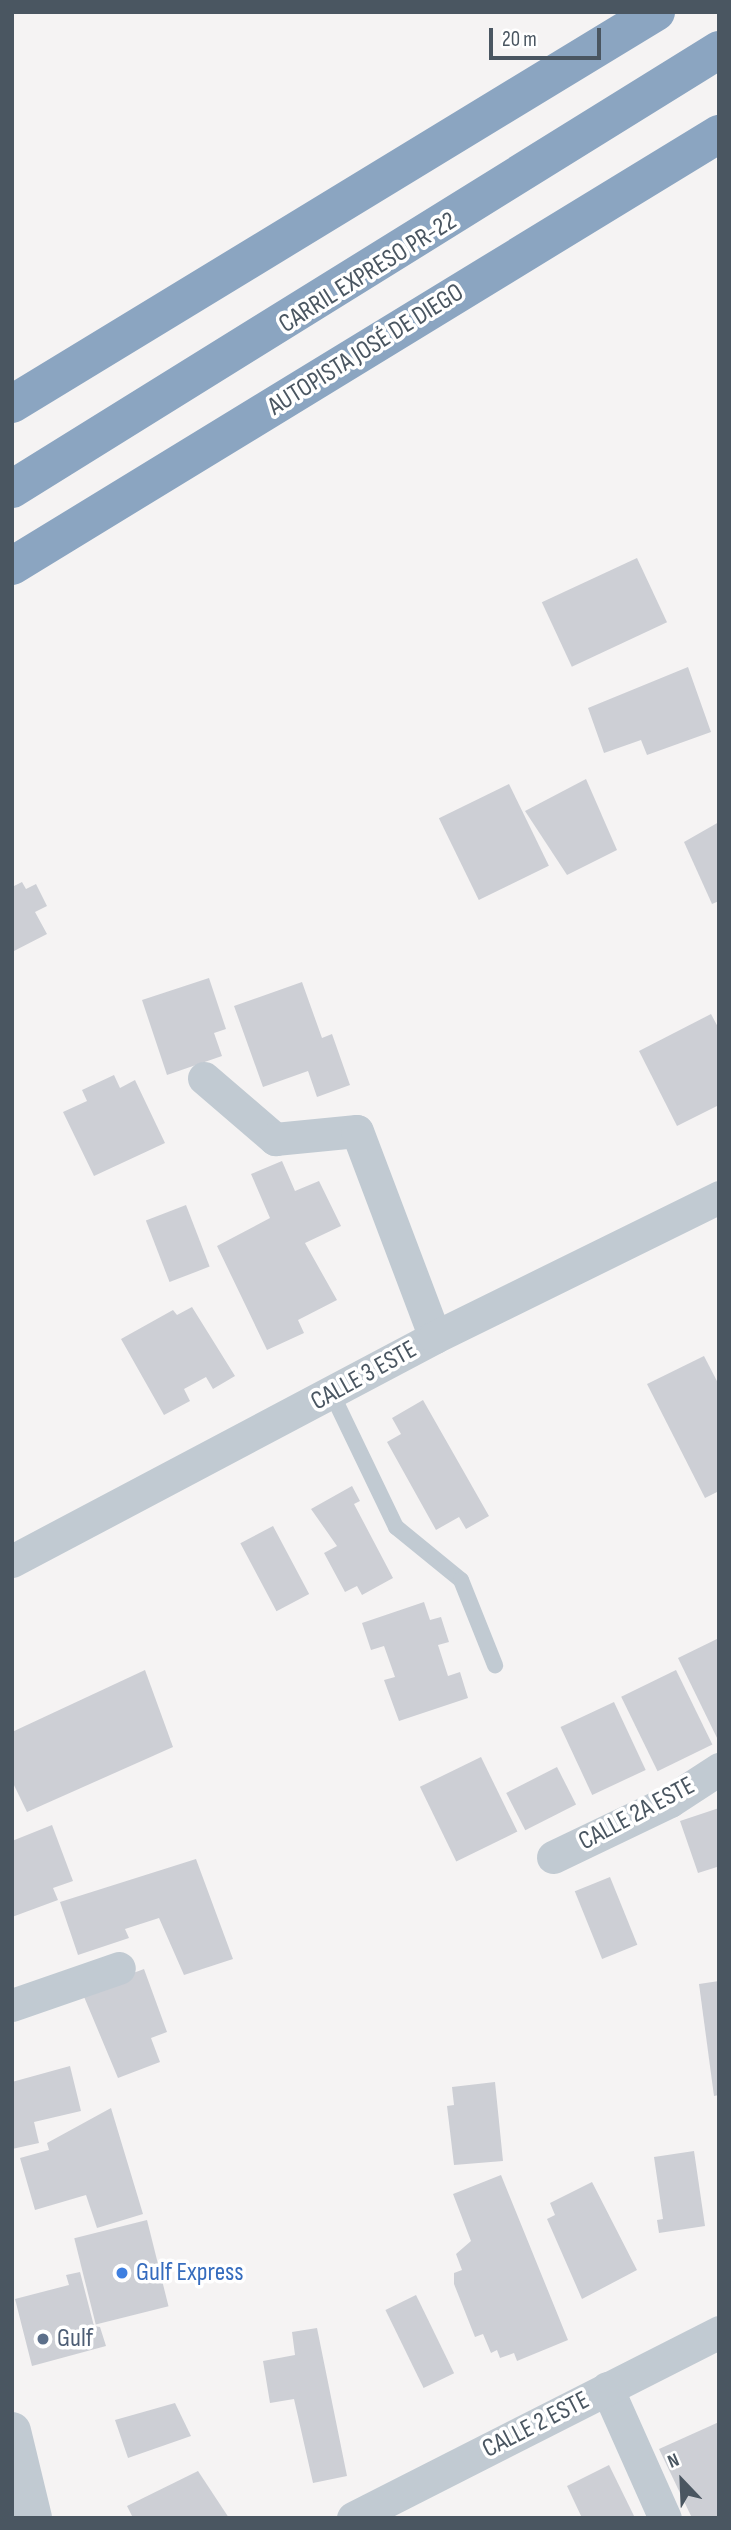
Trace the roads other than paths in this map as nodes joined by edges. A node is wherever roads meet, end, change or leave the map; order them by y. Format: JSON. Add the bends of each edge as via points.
{"nodes":[{"id":1,"x":656,"y":12,"type":"edge"},
{"id":2,"x":719,"y":50,"type":"edge"},
{"id":3,"x":719,"y":134,"type":"edge"},
{"id":4,"x":12,"y":404,"type":"edge"},
{"id":5,"x":12,"y":489,"type":"edge"},
{"id":6,"x":12,"y":566,"type":"edge"},
{"id":7,"x":204,"y":1078,"type":"dead end"},
{"id":8,"x":719,"y":1197,"type":"edge"},
{"id":9,"x":435,"y":1337,"type":"junction"},
{"id":10,"x":332,"y":1394,"type":"junction"},
{"id":11,"x":12,"y":1561,"type":"edge"},
{"id":12,"x":495,"y":1665,"type":"dead end"},
{"id":13,"x":719,"y":1769,"type":"edge"},
{"id":14,"x":553,"y":1857,"type":"dead end"},
{"id":15,"x":120,"y":1968,"type":"dead end"},
{"id":16,"x":12,"y":2004,"type":"edge"},
{"id":17,"x":719,"y":2332,"type":"edge"},
{"id":18,"x":607,"y":2388,"type":"junction"},
{"id":19,"x":12,"y":2431,"type":"edge"},
{"id":20,"x":33,"y":2518,"type":"edge"},
{"id":21,"x":353,"y":2518,"type":"edge"},
{"id":22,"x":665,"y":2518,"type":"edge"}],
"edges":[{"from":1,"to":4,"type":"highway"},
{"from":2,"to":5,"type":"highway","name":"CARRIL EXPRESO PR-22"},
{"from":3,"to":6,"type":"highway","name":"AUTOPISTA JOSÉ DE DIEGO"},
{"from":7,"to":9,"type":"street","via":[[275,1139],[357,1131]]},
{"from":8,"to":9,"type":"street","name":"CALLE 3 ESTE"},
{"from":9,"to":10,"type":"street","name":"CALLE 3 ESTE"},
{"from":10,"to":11,"type":"street","name":"CALLE 3 ESTE"},
{"from":10,"to":12,"type":"lane","via":[[396,1527],[461,1580]]},
{"from":13,"to":14,"type":"street","name":"CALLE 2A ESTE","via":[[670,1801]]},
{"from":15,"to":16,"type":"street"},
{"from":17,"to":18,"type":"street","name":"CALLE 2 ESTE"},
{"from":18,"to":21,"type":"street","name":"CALLE 2 ESTE"},
{"from":18,"to":22,"type":"street"},
{"from":19,"to":20,"type":"street"}]}
